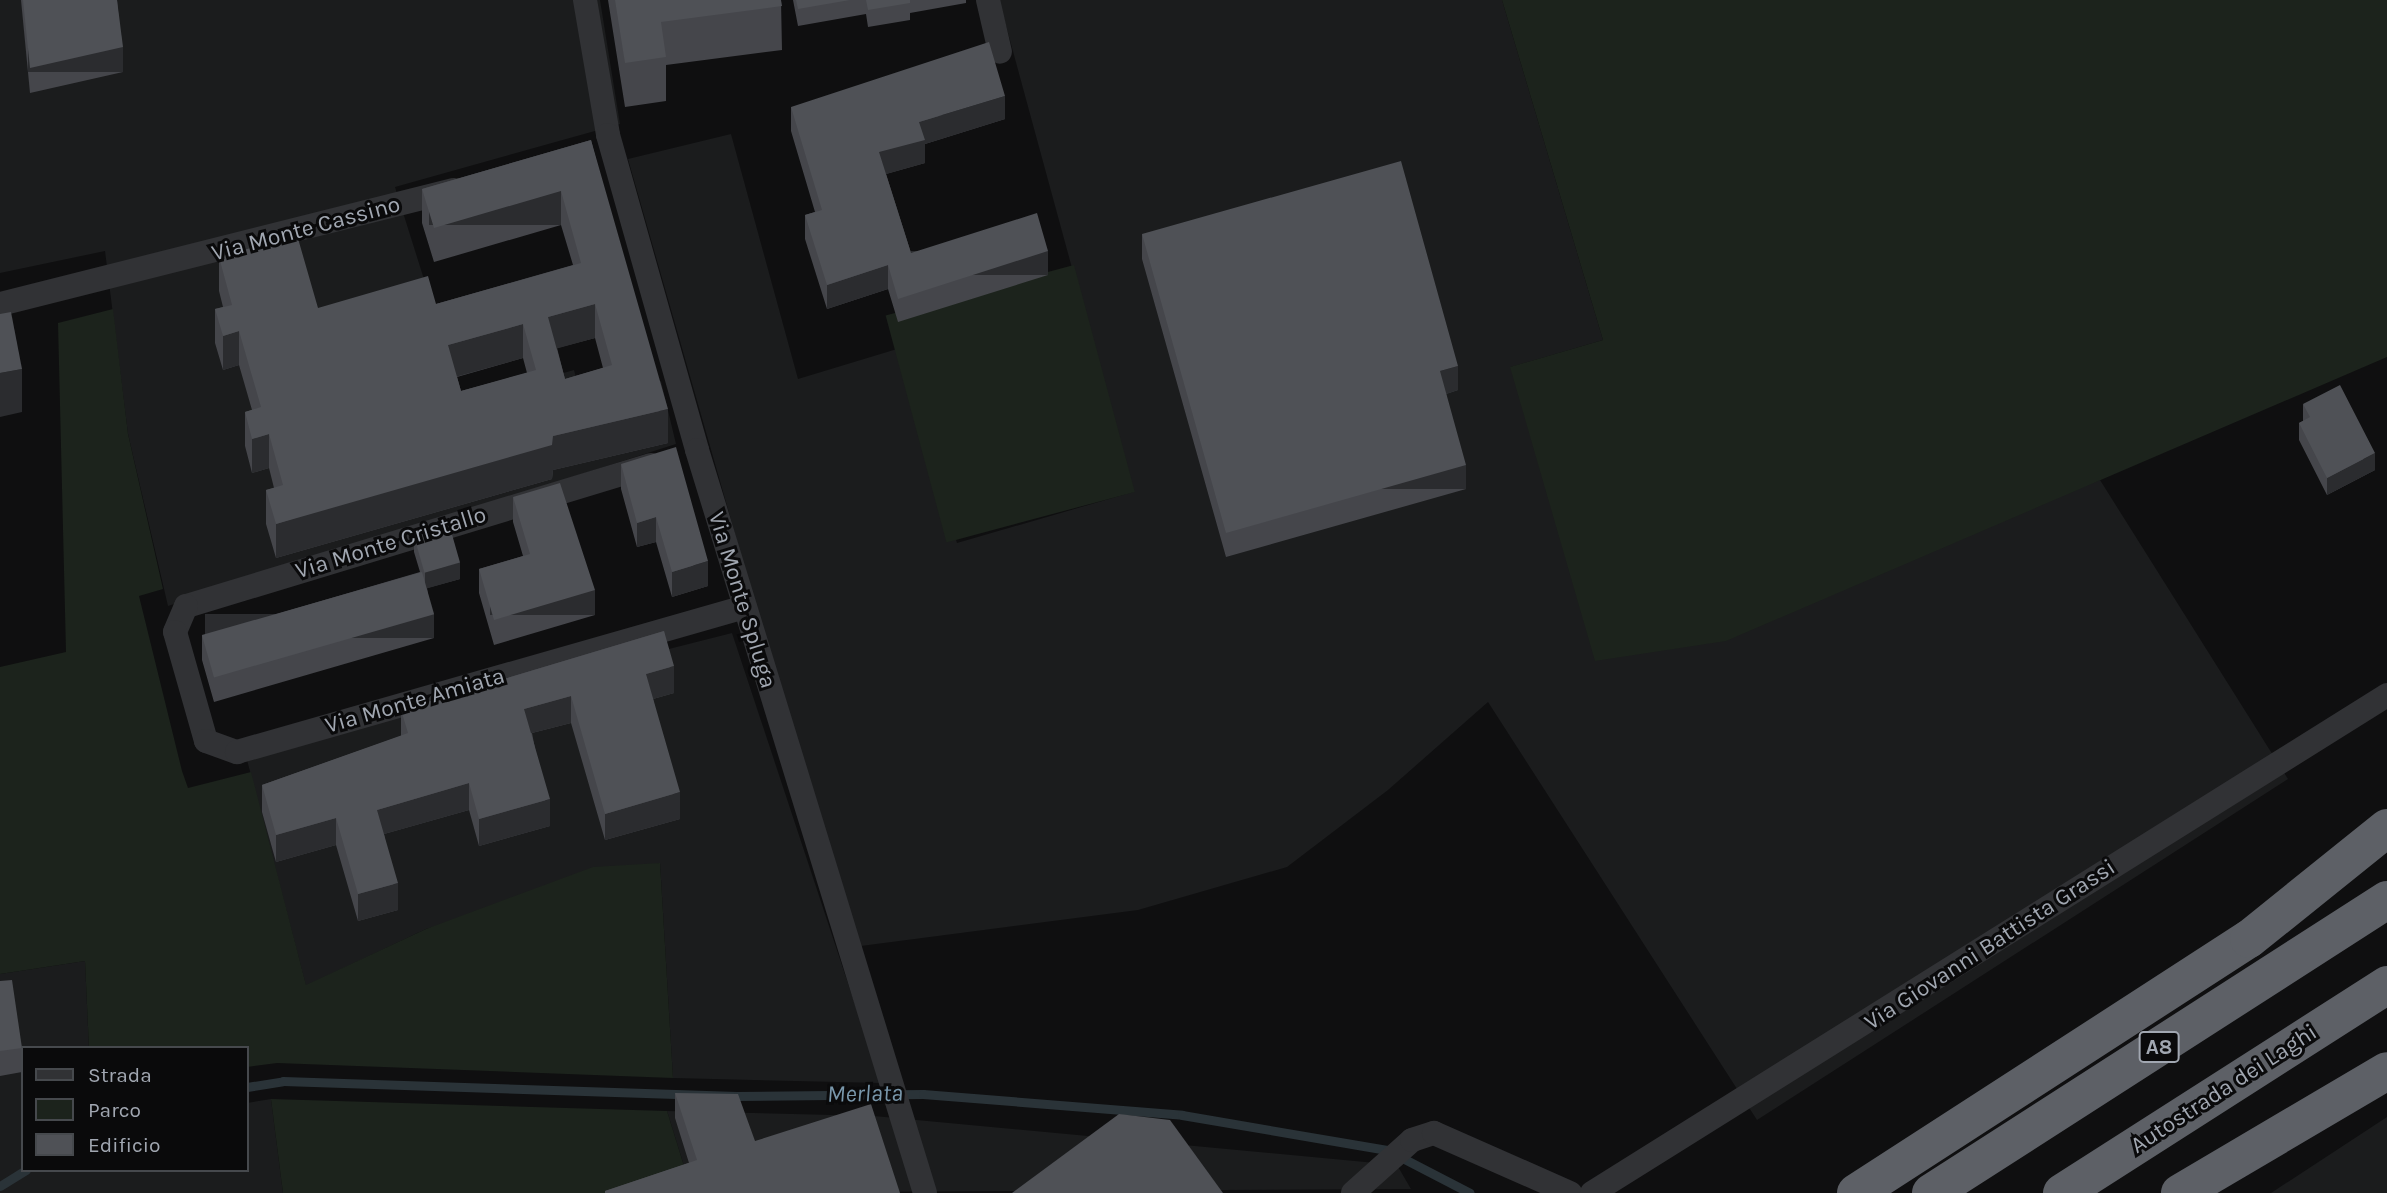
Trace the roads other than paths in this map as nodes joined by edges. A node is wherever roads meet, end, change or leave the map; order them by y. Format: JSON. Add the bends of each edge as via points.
{"nodes":[{"id":1,"x":585,"y":0,"type":"edge"},
{"id":2,"x":988,"y":0,"type":"edge"},
{"id":3,"x":1000,"y":52,"type":"dead end"},
{"id":4,"x":484,"y":182,"type":"edge"},
{"id":5,"x":0,"y":304,"type":"edge"},
{"id":6,"x":697,"y":450,"type":"junction"},
{"id":7,"x":745,"y":607,"type":"junction"},
{"id":8,"x":174,"y":623,"type":"joint"},
{"id":9,"x":2387,"y":695,"type":"edge"},
{"id":10,"x":2387,"y":828,"type":"edge"},
{"id":11,"x":2387,"y":900,"type":"edge"},
{"id":12,"x":2387,"y":985,"type":"edge"},
{"id":13,"x":2387,"y":1071,"type":"edge"},
{"id":14,"x":925,"y":1193,"type":"edge"},
{"id":15,"x":1353,"y":1193,"type":"edge"},
{"id":16,"x":1570,"y":1193,"type":"edge"},
{"id":17,"x":1592,"y":1193,"type":"edge"},
{"id":18,"x":1856,"y":1193,"type":"edge"},
{"id":19,"x":1931,"y":1193,"type":"edge"},
{"id":20,"x":2062,"y":1193,"type":"edge"},
{"id":21,"x":2180,"y":1193,"type":"edge"}],
"edges":[{"from":1,"to":6,"type":"street","name":"Via Monte Spluga","via":[[601,152]]},
{"from":2,"to":3,"type":"street"},
{"from":4,"to":5,"type":"street","name":"Via Monte Cassino"},
{"from":6,"to":7,"type":"street","name":"Via Monte Spluga"},
{"from":6,"to":8,"type":"street","name":"Via Monte Cristallo","via":[[197,601]]},
{"from":7,"to":8,"type":"street","name":"Via Monte Amiata","via":[[226,752],[200,730]]},
{"from":7,"to":14,"type":"street","name":"Via Monte Spluga"},
{"from":9,"to":17,"type":"street","name":"Via Giovanni Battista Grassi"},
{"from":10,"to":18,"type":"highway","via":[[2249,939]]},
{"from":11,"to":19,"type":"highway","number":"A8"},
{"from":12,"to":20,"type":"highway","name":"Autostrada dei Laghi"},
{"from":13,"to":21,"type":"highway"},
{"from":15,"to":16,"type":"street","via":[[1412,1140],[1444,1135]]}]}
